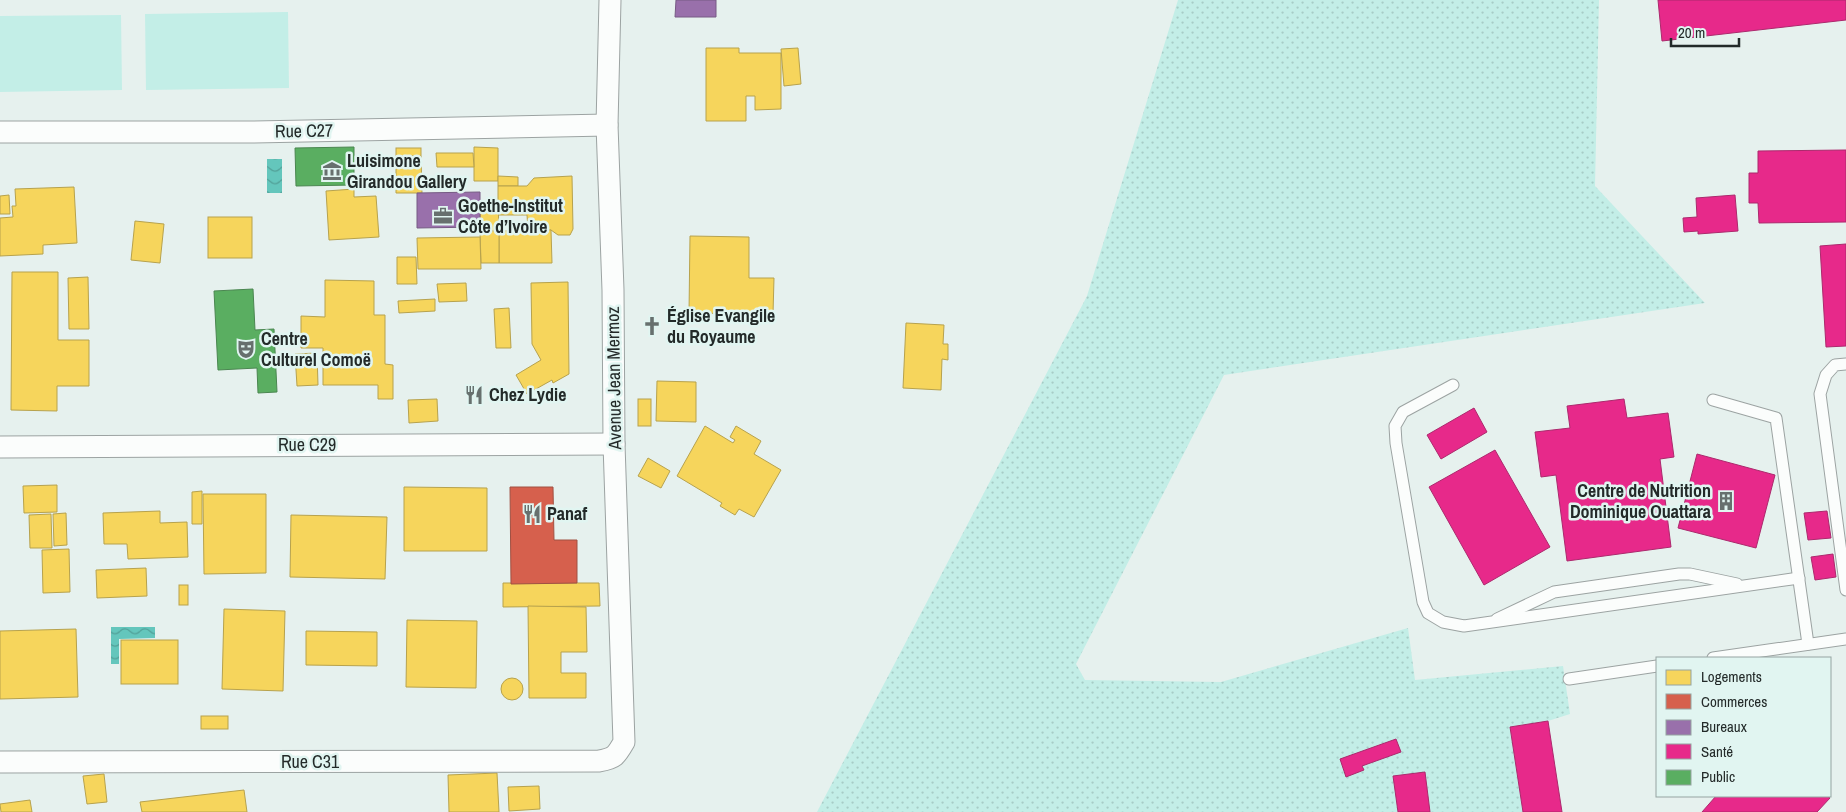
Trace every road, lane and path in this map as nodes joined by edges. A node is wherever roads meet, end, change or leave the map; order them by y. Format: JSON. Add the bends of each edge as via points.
{"nodes":[{"id":1,"x":610,"y":0,"type":"edge"},
{"id":2,"x":607,"y":125,"type":"junction"},
{"id":3,"x":0,"y":132,"type":"edge"},
{"id":4,"x":1846,"y":364,"type":"edge"},
{"id":5,"x":1453,"y":384,"type":"dead end"},
{"id":6,"x":1713,"y":400,"type":"dead end"},
{"id":7,"x":614,"y":444,"type":"junction"},
{"id":8,"x":0,"y":447,"type":"edge"},
{"id":9,"x":1799,"y":578,"type":"junction"},
{"id":10,"x":1746,"y":586,"type":"junction"},
{"id":11,"x":1846,"y":590,"type":"edge"},
{"id":12,"x":1488,"y":623,"type":"junction"},
{"id":13,"x":1846,"y":639,"type":"edge"},
{"id":14,"x":1808,"y":644,"type":"junction"},
{"id":15,"x":1720,"y":657,"type":"edge"},
{"id":16,"x":1656,"y":666,"type":"edge"},
{"id":17,"x":1569,"y":679,"type":"dead end"},
{"id":18,"x":618,"y":754,"type":"joint"},
{"id":19,"x":0,"y":762,"type":"edge"}],
"edges":[{"from":1,"to":2,"type":"street","name":"Avenue Jean Mermoz"},
{"from":2,"to":3,"type":"street","name":"Rue C27","via":[[251,132]]},
{"from":2,"to":7,"type":"street","name":"Avenue Jean Mermoz"},
{"from":4,"to":11,"type":"lane","via":[[1835,365],[1826,375],[1820,394]]},
{"from":5,"to":12,"type":"lane","via":[[1403,412],[1395,426],[1396,443],[1423,602],[1428,613],[1443,622],[1464,626]]},
{"from":6,"to":9,"type":"lane","via":[[1776,418]]},
{"from":7,"to":8,"type":"street","name":"Rue C29"},
{"from":7,"to":18,"type":"street","name":"Avenue Jean Mermoz","via":[[624,742]]},
{"from":9,"to":10,"type":"lane"},
{"from":9,"to":14,"type":"lane"},
{"from":10,"to":12,"type":"lane"},
{"from":10,"to":12,"type":"lane","via":[[1690,574],[1670,575],[1554,592]]},
{"from":13,"to":14,"type":"lane"},
{"from":14,"to":15,"type":"lane"},
{"from":16,"to":17,"type":"lane"},
{"from":18,"to":19,"type":"street","name":"Rue C31","via":[[599,761]]}]}
